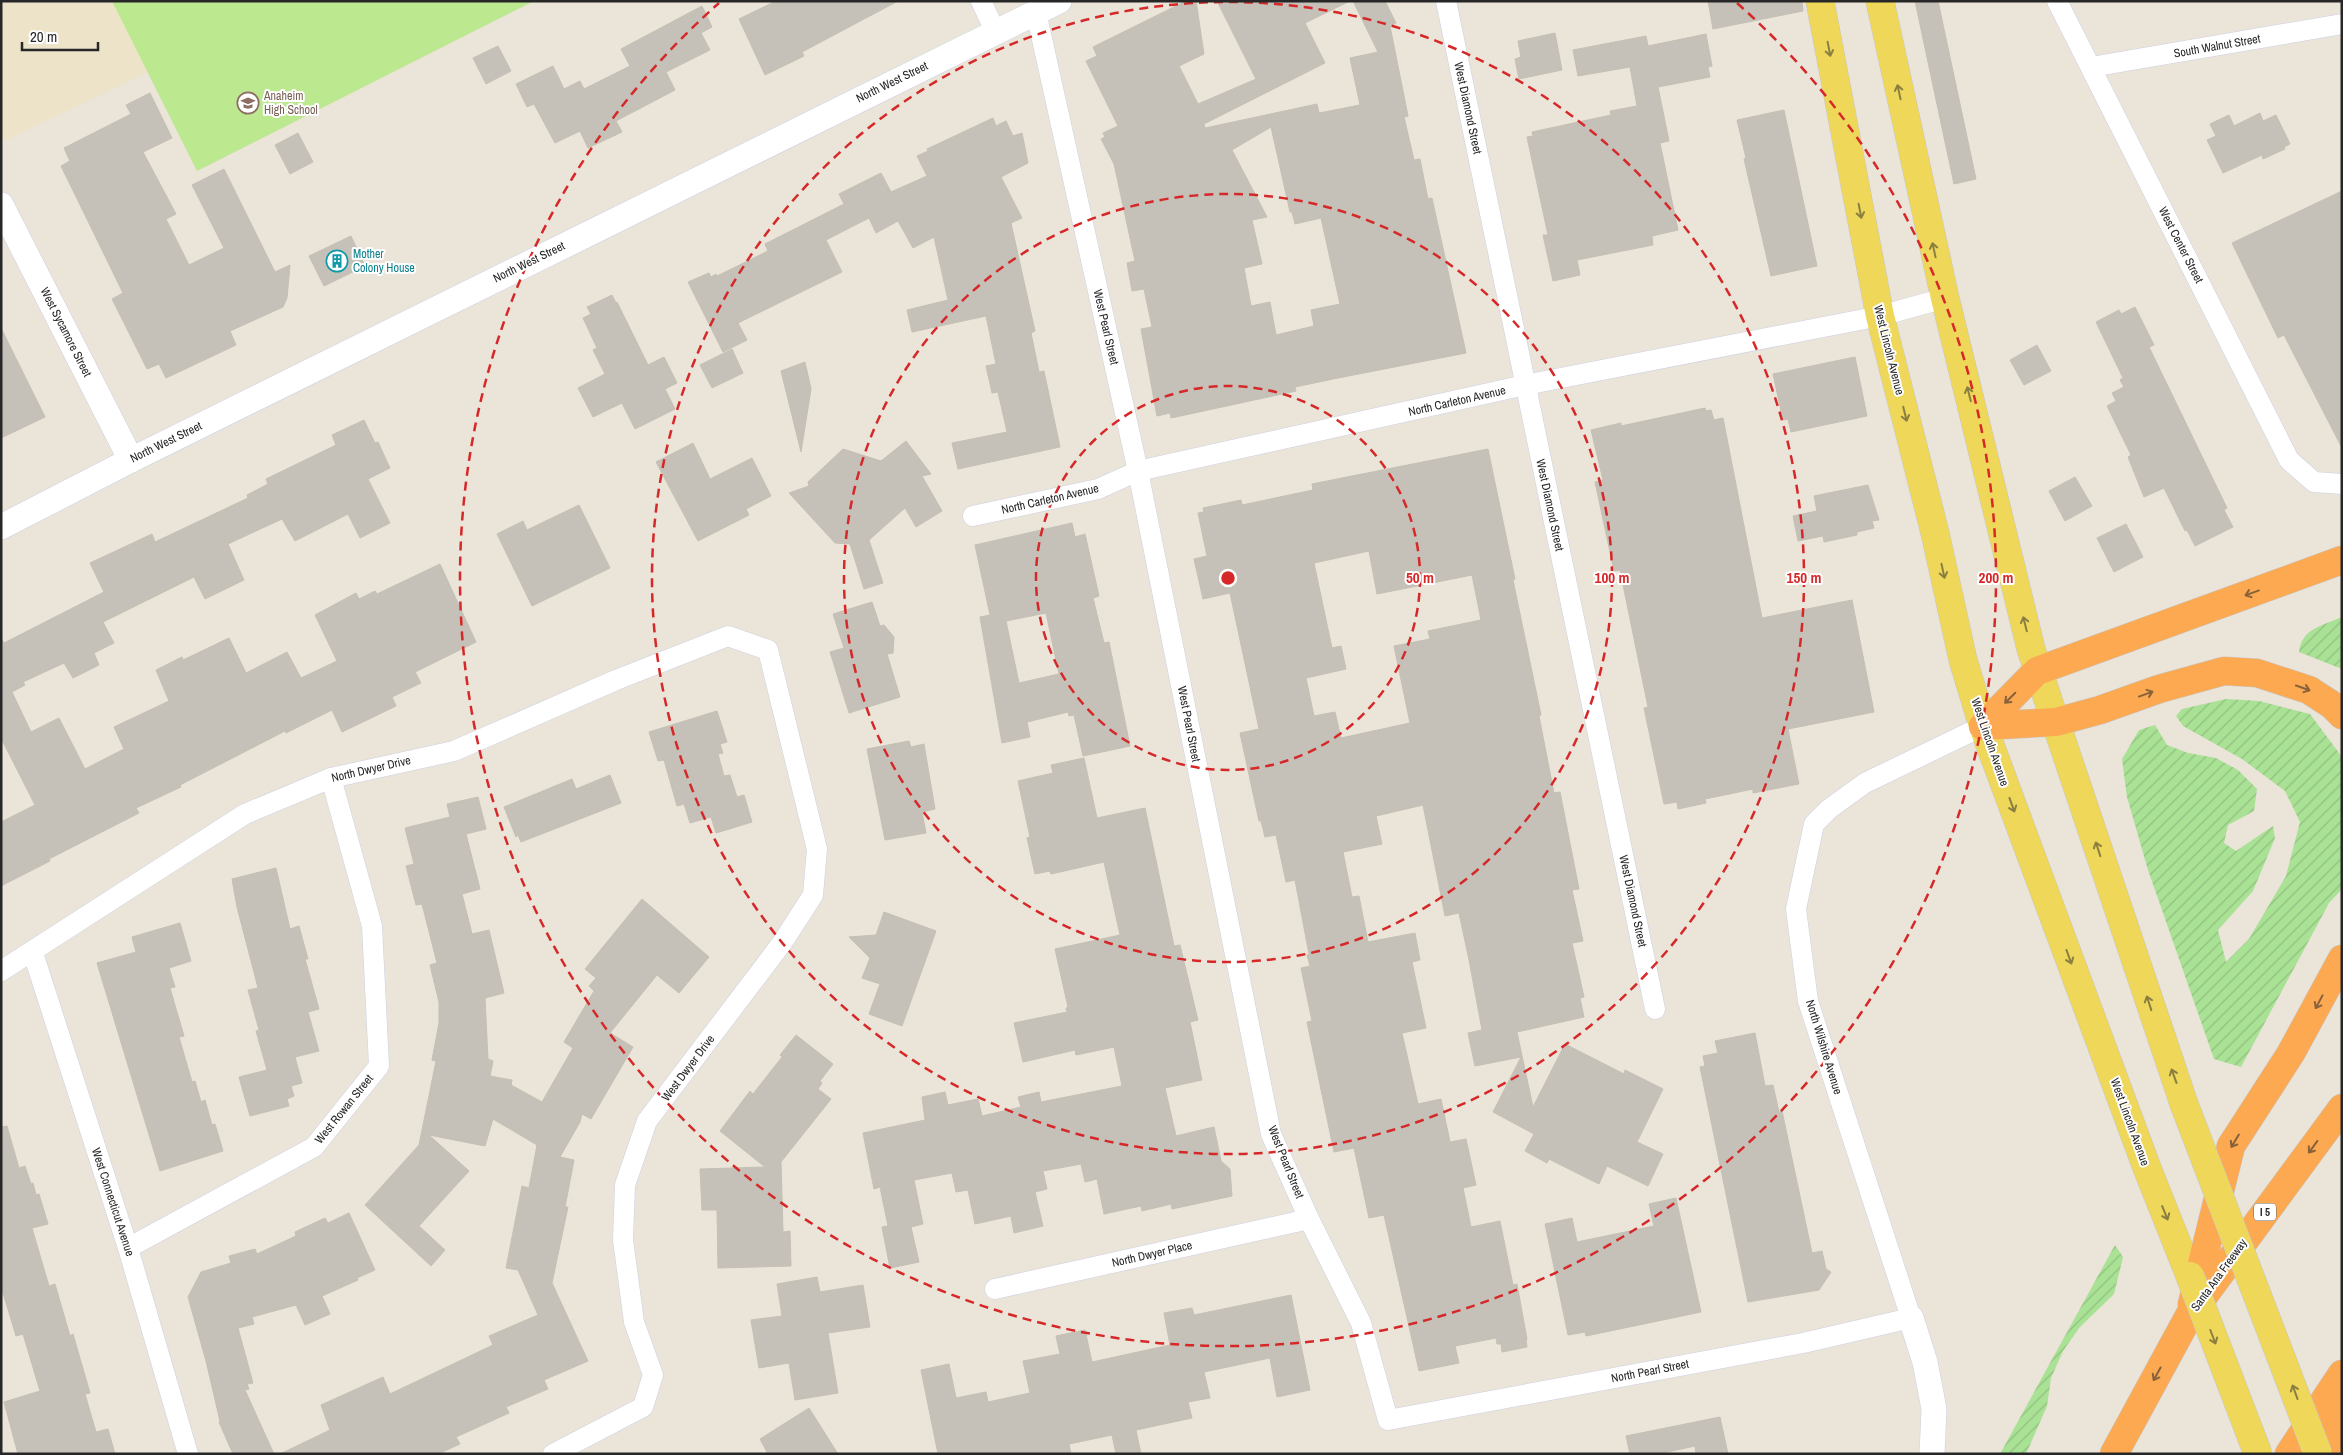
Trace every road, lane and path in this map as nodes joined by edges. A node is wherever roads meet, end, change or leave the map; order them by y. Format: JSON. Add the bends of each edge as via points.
{"nodes":[{"id":1,"x":981,"y":1,"type":"edge"},
{"id":2,"x":1059,"y":1,"type":"edge"},
{"id":3,"x":1446,"y":1,"type":"edge"},
{"id":4,"x":1820,"y":1,"type":"edge"},
{"id":5,"x":1880,"y":1,"type":"edge"},
{"id":6,"x":2057,"y":1,"type":"edge"},
{"id":7,"x":1036,"y":12,"type":"junction"},
{"id":8,"x":2342,"y":24,"type":"edge"},
{"id":9,"x":996,"y":31,"type":"junction"},
{"id":10,"x":2091,"y":67,"type":"junction"},
{"id":11,"x":1,"y":205,"type":"edge"},
{"id":12,"x":1945,"y":298,"type":"junction"},
{"id":13,"x":1880,"y":316,"type":"junction"},
{"id":14,"x":1525,"y":385,"type":"junction"},
{"id":15,"x":131,"y":460,"type":"junction"},
{"id":16,"x":1138,"y":471,"type":"junction"},
{"id":17,"x":2342,"y":484,"type":"edge"},
{"id":18,"x":973,"y":516,"type":"dead end"},
{"id":19,"x":1,"y":527,"type":"edge"},
{"id":20,"x":2342,"y":560,"type":"edge"},
{"id":21,"x":768,"y":650,"type":"joint"},
{"id":22,"x":2038,"y":671,"type":"junction"},
{"id":23,"x":2342,"y":715,"type":"edge"},
{"id":24,"x":2056,"y":722,"type":"junction"},
{"id":25,"x":1983,"y":726,"type":"junction"},
{"id":26,"x":331,"y":778,"type":"junction"},
{"id":27,"x":33,"y":952,"type":"junction"},
{"id":28,"x":2342,"y":959,"type":"edge"},
{"id":29,"x":1,"y":971,"type":"edge"},
{"id":30,"x":1655,"y":1008,"type":"dead end"},
{"id":31,"x":2342,"y":1108,"type":"edge"},
{"id":32,"x":1309,"y":1219,"type":"junction"},
{"id":33,"x":128,"y":1248,"type":"junction"},
{"id":34,"x":995,"y":1289,"type":"dead end"},
{"id":35,"x":2189,"y":1316,"type":"junction"},
{"id":36,"x":1911,"y":1318,"type":"junction"},
{"id":37,"x":2342,"y":1374,"type":"edge"},
{"id":38,"x":2342,"y":1408,"type":"edge"},
{"id":39,"x":1388,"y":1420,"type":"joint"},
{"id":40,"x":188,"y":1454,"type":"edge"},
{"id":41,"x":553,"y":1454,"type":"edge"},
{"id":42,"x":1932,"y":1454,"type":"edge"},
{"id":43,"x":2114,"y":1454,"type":"edge"},
{"id":44,"x":2258,"y":1454,"type":"edge"},
{"id":45,"x":2288,"y":1454,"type":"edge"},
{"id":46,"x":2318,"y":1454,"type":"edge"},
{"id":47,"x":2328,"y":1454,"type":"edge"}],
"edges":[{"from":1,"to":9,"type":"street"},
{"from":2,"to":7,"type":"street","name":"North West Street"},
{"from":3,"to":14,"type":"street","name":"West Diamond Street"},
{"from":4,"to":13,"type":"main road","name":"West Lincoln Avenue","one_way":true},
{"from":12,"to":5,"type":"main road","one_way":true},
{"from":6,"to":10,"type":"street","name":"West Center Street"},
{"from":7,"to":9,"type":"street","name":"North West Street"},
{"from":7,"to":16,"type":"street","name":"West Pearl Street"},
{"from":8,"to":10,"type":"street","name":"South Walnut Street"},
{"from":9,"to":15,"type":"street","name":"North West Street"},
{"from":10,"to":17,"type":"street","name":"West Center Street","via":[[2289,460],[2314,482]]},
{"from":11,"to":15,"type":"street","name":"West Sycamore Street"},
{"from":12,"to":13,"type":"street","name":"North Carleton Avenue"},
{"from":22,"to":12,"type":"main road","one_way":true},
{"from":13,"to":14,"type":"street","name":"North Carleton Avenue"},
{"from":13,"to":25,"type":"main road","name":"West Lincoln Avenue","one_way":true,"via":[[1962,660]]},
{"from":14,"to":16,"type":"street","name":"North Carleton Avenue"},
{"from":14,"to":30,"type":"street","name":"West Diamond Street"},
{"from":15,"to":19,"type":"street","name":"North West Street"},
{"from":16,"to":18,"type":"street","name":"North Carleton Avenue","via":[[1098,489]]},
{"from":16,"to":32,"type":"street","name":"West Pearl Street","via":[[1271,1134]]},
{"from":20,"to":22,"type":"highway","one_way":true},
{"from":21,"to":26,"type":"street","name":"North Dwyer Drive","via":[[728,636],[616,680],[454,751]]},
{"from":21,"to":41,"type":"street","name":"West Dwyer Drive","via":[[817,849],[813,895],[782,943],[647,1121],[625,1185],[623,1240],[634,1322],[653,1375],[644,1407]]},
{"from":22,"to":24,"type":"main road"},
{"from":22,"to":25,"type":"highway","one_way":true},
{"from":24,"to":23,"type":"highway","one_way":true,"via":[[2224,670],[2257,673],[2310,690]]},
{"from":24,"to":25,"type":"highway"},
{"from":46,"to":24,"type":"main road","one_way":true,"bridge":true,"via":[[2184,1104]]},
{"from":25,"to":36,"type":"street","name":"North Wilshire Avenue","via":[[1865,783],[1829,809],[1814,824],[1796,909],[1808,1001]]},
{"from":25,"to":44,"type":"main road","name":"West Lincoln Avenue","one_way":true,"bridge":true,"via":[[2147,1168]]},
{"from":26,"to":27,"type":"street","name":"North Dwyer Drive","via":[[245,814]]},
{"from":26,"to":33,"type":"street","name":"West Rowan Street","via":[[372,926],[379,1066],[314,1147]]},
{"from":27,"to":29,"type":"street","name":"North Dwyer Drive"},
{"from":27,"to":33,"type":"street","name":"West Connecticut Avenue"},
{"from":28,"to":35,"type":"highway","one_way":true,"via":[[2291,1054],[2231,1146]]},
{"from":31,"to":35,"type":"highway","name":"Santa Ana Freeway","number":"I 5","one_way":true},
{"from":32,"to":34,"type":"street","name":"North Dwyer Place"},
{"from":32,"to":39,"type":"street","name":"West Pearl Street","via":[[1361,1323]]},
{"from":33,"to":40,"type":"street","name":"West Connecticut Avenue"},
{"from":35,"to":43,"type":"highway","name":"Santa Ana Freeway","number":"I 5","one_way":true},
{"from":36,"to":39,"type":"street","name":"North Pearl Street","via":[[1803,1343]]},
{"from":36,"to":42,"type":"street","name":"North Wilshire Avenue","via":[[1925,1362],[1934,1409]]},
{"from":37,"to":45,"type":"highway"},
{"from":38,"to":47,"type":"highway"}]}
